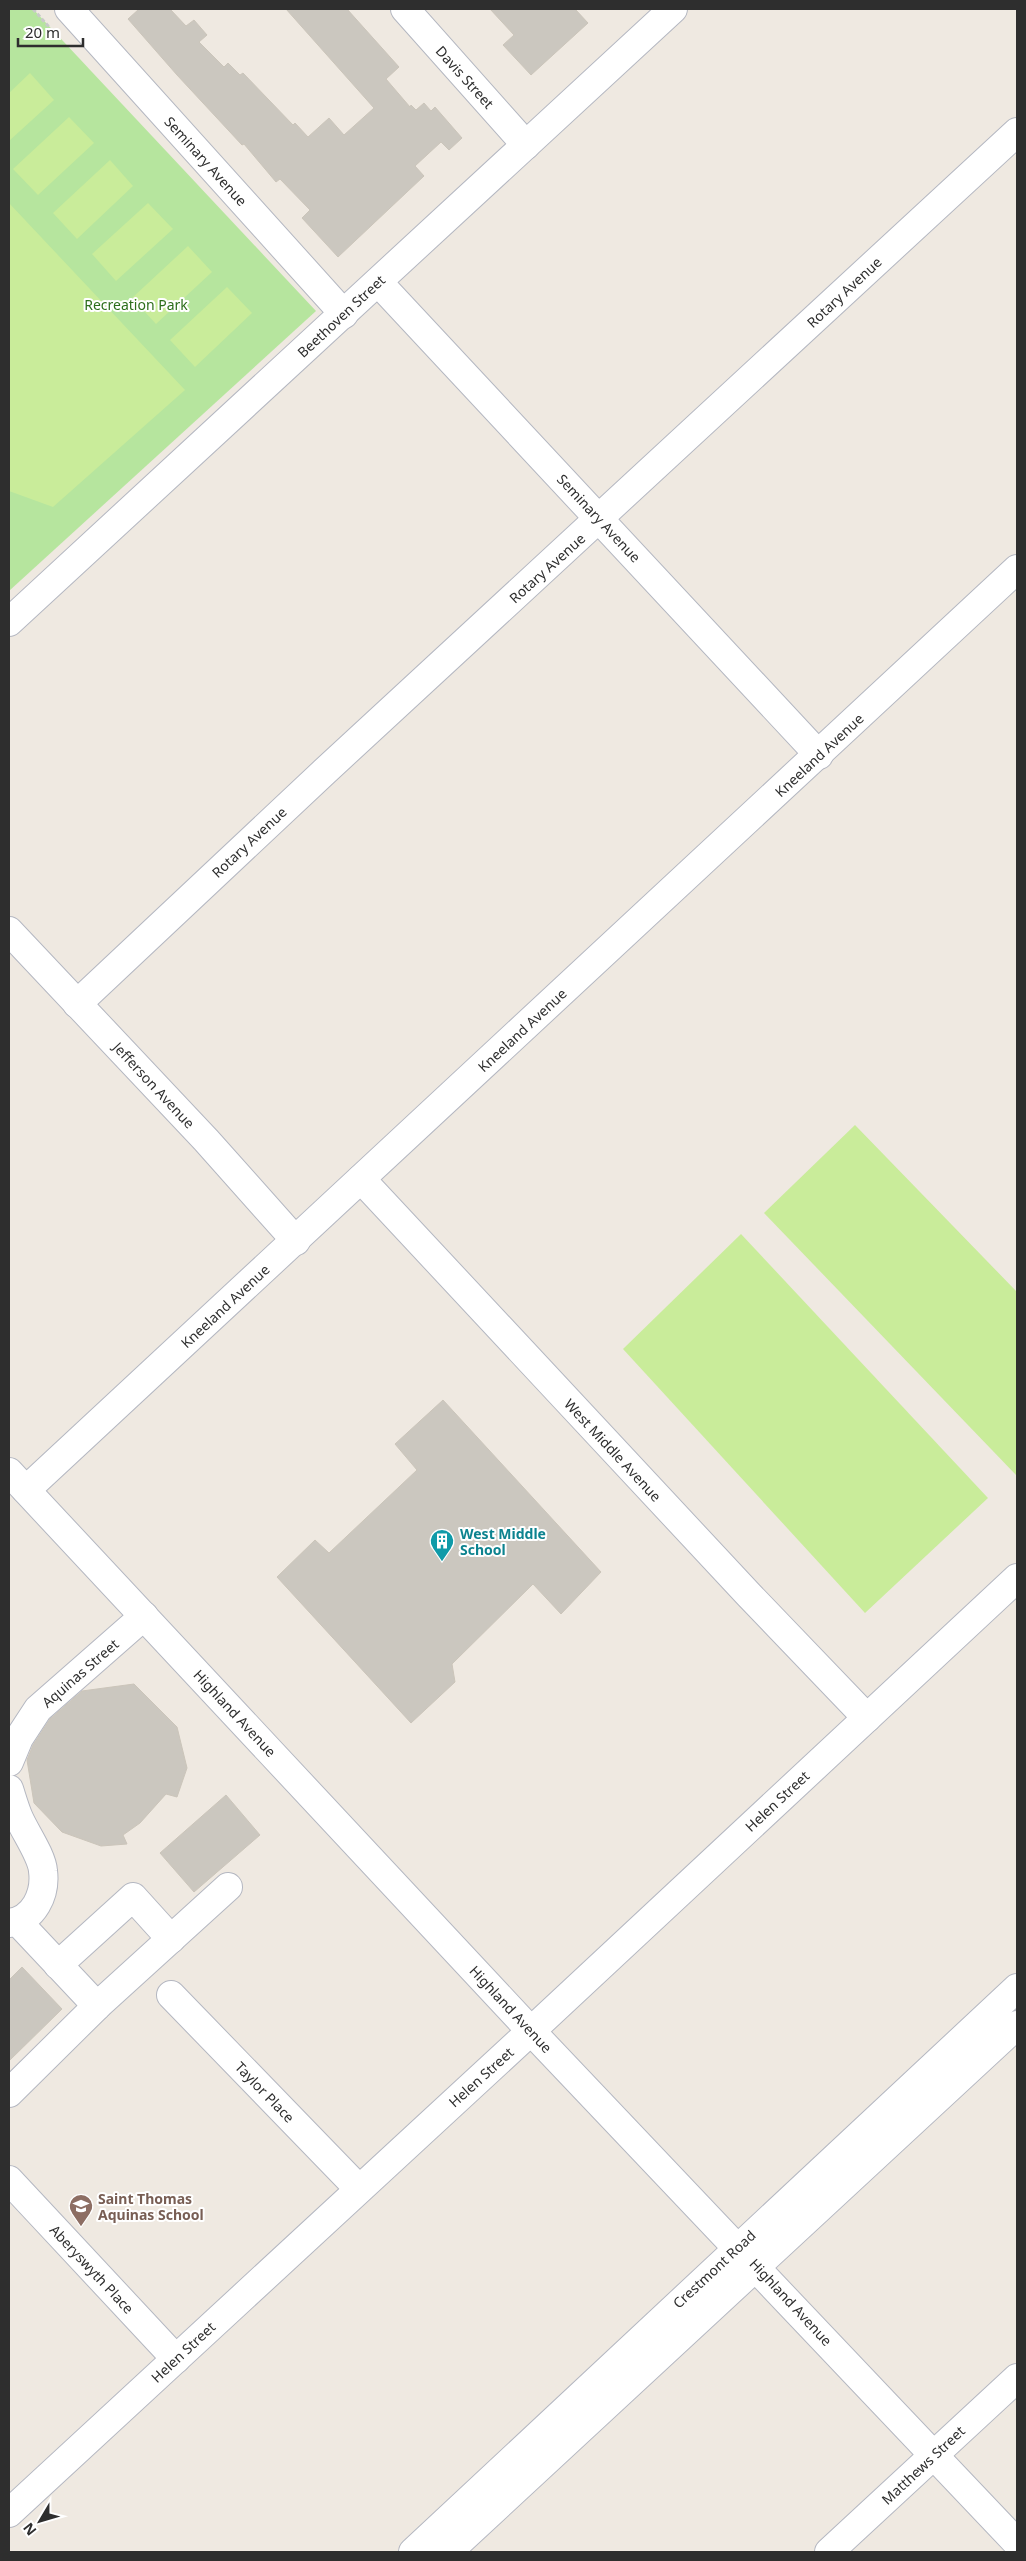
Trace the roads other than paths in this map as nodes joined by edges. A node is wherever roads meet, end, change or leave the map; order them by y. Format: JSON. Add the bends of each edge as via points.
{"nodes":[{"id":1,"x":69,"y":9,"type":"edge"},
{"id":2,"x":405,"y":9,"type":"edge"},
{"id":3,"x":673,"y":9,"type":"edge"},
{"id":4,"x":1017,"y":132,"type":"edge"},
{"id":5,"x":526,"y":145,"type":"junction"},
{"id":6,"x":378,"y":282,"type":"junction"},
{"id":7,"x":344,"y":314,"type":"junction"},
{"id":8,"x":600,"y":519,"type":"junction"},
{"id":9,"x":1017,"y":569,"type":"edge"},
{"id":10,"x":9,"y":622,"type":"edge"},
{"id":11,"x":819,"y":755,"type":"junction"},
{"id":12,"x":9,"y":931,"type":"edge"},
{"id":13,"x":77,"y":1004,"type":"junction"},
{"id":14,"x":361,"y":1179,"type":"junction"},
{"id":15,"x":296,"y":1241,"type":"junction"},
{"id":16,"x":17,"y":1481,"type":"edge"},
{"id":17,"x":1017,"y":1578,"type":"edge"},
{"id":18,"x":144,"y":1616,"type":"junction"},
{"id":19,"x":867,"y":1718,"type":"junction"},
{"id":20,"x":9,"y":1762,"type":"edge"},
{"id":21,"x":9,"y":1789,"type":"edge"},
{"id":22,"x":228,"y":1888,"type":"dead end"},
{"id":23,"x":13,"y":1922,"type":"edge"},
{"id":24,"x":171,"y":1939,"type":"junction"},
{"id":25,"x":58,"y":1965,"type":"junction"},
{"id":26,"x":1017,"y":1988,"type":"edge"},
{"id":27,"x":171,"y":1995,"type":"dead end"},
{"id":28,"x":96,"y":2006,"type":"junction"},
{"id":29,"x":994,"y":2010,"type":"junction"},
{"id":30,"x":1015,"y":2027,"type":"edge"},
{"id":31,"x":531,"y":2031,"type":"junction"},
{"id":32,"x":9,"y":2093,"type":"edge"},
{"id":33,"x":9,"y":2180,"type":"edge"},
{"id":34,"x":359,"y":2189,"type":"junction"},
{"id":35,"x":738,"y":2246,"type":"junction"},
{"id":36,"x":757,"y":2267,"type":"junction"},
{"id":37,"x":176,"y":2359,"type":"junction"},
{"id":38,"x":1017,"y":2378,"type":"edge"},
{"id":39,"x":934,"y":2455,"type":"junction"},
{"id":40,"x":9,"y":2513,"type":"edge"},
{"id":41,"x":1017,"y":2543,"type":"edge"},
{"id":42,"x":413,"y":2552,"type":"edge"},
{"id":43,"x":448,"y":2552,"type":"edge"},
{"id":44,"x":829,"y":2552,"type":"edge"}],
"edges":[{"from":1,"to":7,"type":"street","name":"Seminary Avenue"},
{"from":2,"to":5,"type":"street","name":"Davis Street"},
{"from":3,"to":5,"type":"street","name":"Beethoven Street"},
{"from":4,"to":8,"type":"street","name":"Rotary Avenue"},
{"from":5,"to":6,"type":"street","name":"Beethoven Street"},
{"from":6,"to":7,"type":"street","name":"Beethoven Street"},
{"from":6,"to":8,"type":"street","name":"Seminary Avenue"},
{"from":7,"to":10,"type":"street","name":"Beethoven Street"},
{"from":8,"to":11,"type":"street","name":"Seminary Avenue"},
{"from":8,"to":13,"type":"street","name":"Rotary Avenue"},
{"from":9,"to":11,"type":"street","name":"Kneeland Avenue"},
{"from":11,"to":14,"type":"street","name":"Kneeland Avenue"},
{"from":12,"to":13,"type":"street","name":"Jefferson Avenue"},
{"from":13,"to":15,"type":"street","name":"Jefferson Avenue"},
{"from":14,"to":15,"type":"street","name":"Kneeland Avenue"},
{"from":14,"to":19,"type":"street","name":"West Middle Avenue","via":[[748,1595]]},
{"from":15,"to":16,"type":"street","name":"Kneeland Avenue"},
{"from":16,"to":18,"type":"street","name":"Highland Avenue"},
{"from":17,"to":19,"type":"street","name":"Helen Street"},
{"from":18,"to":20,"type":"street","name":"Aquinas Street","via":[[38,1709],[19,1738]]},
{"from":18,"to":31,"type":"street","name":"Highland Avenue"},
{"from":19,"to":31,"type":"street","name":"Helen Street"},
{"from":21,"to":23,"type":"street","via":[[18,1817],[44,1869],[43,1890],[36,1908]]},
{"from":22,"to":24,"type":"street"},
{"from":23,"to":25,"type":"street"},
{"from":24,"to":25,"type":"street","via":[[133,1897]]},
{"from":24,"to":28,"type":"street"},
{"from":25,"to":28,"type":"street"},
{"from":26,"to":29,"type":"street","name":"Crestmont Road"},
{"from":27,"to":34,"type":"street","name":"Taylor Place"},
{"from":28,"to":32,"type":"street"},
{"from":29,"to":30,"type":"street"},
{"from":29,"to":35,"type":"street","name":"Crestmont Road"},
{"from":30,"to":36,"type":"street","name":"Crestmont Road"},
{"from":31,"to":34,"type":"street","name":"Helen Street"},
{"from":31,"to":35,"type":"street","name":"Highland Avenue"},
{"from":33,"to":37,"type":"street","name":"Aberyswyth Place"},
{"from":34,"to":37,"type":"street","name":"Helen Street"},
{"from":35,"to":36,"type":"street","name":"Highland Avenue"},
{"from":35,"to":42,"type":"street","name":"Crestmont Road"},
{"from":36,"to":39,"type":"street","name":"Highland Avenue"},
{"from":36,"to":43,"type":"street","name":"Crestmont Road"},
{"from":37,"to":40,"type":"street","name":"Helen Street"},
{"from":38,"to":39,"type":"street","name":"Matthews Street"},
{"from":39,"to":41,"type":"street","name":"Highland Avenue"},
{"from":39,"to":44,"type":"street","name":"Matthews Street"}]}
